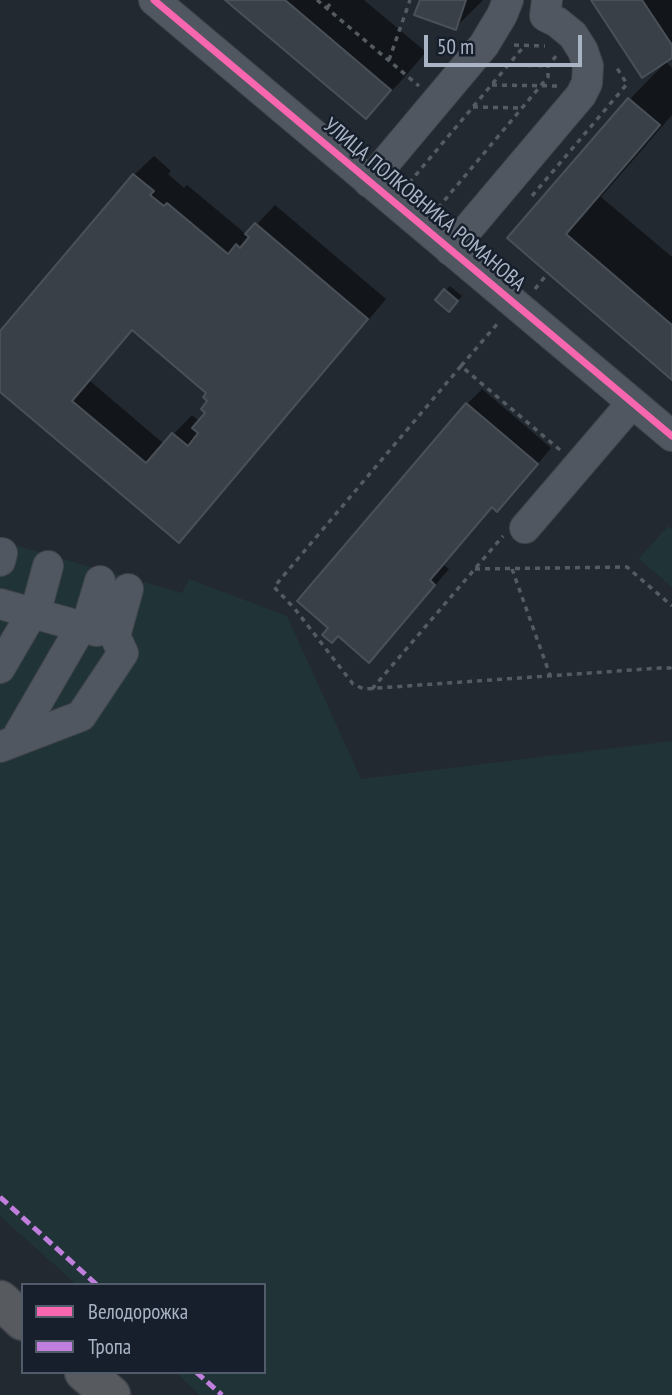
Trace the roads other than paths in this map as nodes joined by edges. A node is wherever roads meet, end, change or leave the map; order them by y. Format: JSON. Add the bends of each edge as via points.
{"nodes":[{"id":1,"x":154,"y":0,"type":"edge"},
{"id":2,"x":505,"y":8,"type":"edge"},
{"id":3,"x":546,"y":8,"type":"edge"},
{"id":4,"x":369,"y":182,"type":"junction"},
{"id":5,"x":450,"y":250,"type":"junction"},
{"id":6,"x":632,"y":403,"type":"junction"},
{"id":7,"x":672,"y":436,"type":"edge"},
{"id":8,"x":525,"y":528,"type":"road end"},
{"id":9,"x":48,"y":566,"type":"dead end"},
{"id":10,"x":114,"y":585,"type":"dead end"},
{"id":11,"x":0,"y":604,"type":"edge"},
{"id":12,"x":33,"y":613,"type":"junction"},
{"id":13,"x":94,"y":630,"type":"junction"},
{"id":14,"x":0,"y":668,"type":"edge"},
{"id":15,"x":8,"y":744,"type":"edge"},
{"id":16,"x":0,"y":1300,"type":"edge"},
{"id":17,"x":21,"y":1319,"type":"edge"},
{"id":18,"x":86,"y":1374,"type":"edge"},
{"id":19,"x":111,"y":1395,"type":"edge"}],
"edges":[{"from":1,"to":4,"type":"street","name":"УЛИЦА ПОЛКОВНИКА РОМАНОВА"},
{"from":2,"to":3,"type":"street","via":[[528,12]]},
{"from":2,"to":4,"type":"street","via":[[484,45]]},
{"from":3,"to":5,"type":"street","via":[[569,41],[583,51],[587,83]]},
{"from":4,"to":5,"type":"street","name":"УЛИЦА ПОЛКОВНИКА РОМАНОВА"},
{"from":5,"to":6,"type":"street","name":"УЛИЦА ПОЛКОВНИКА РОМАНОВА"},
{"from":6,"to":7,"type":"street","name":"УЛИЦА ПОЛКОВНИКА РОМАНОВА"},
{"from":6,"to":8,"type":"street"},
{"from":9,"to":12,"type":"street"},
{"from":10,"to":13,"type":"street"},
{"from":11,"to":12,"type":"street"},
{"from":12,"to":13,"type":"street"},
{"from":12,"to":14,"type":"street"},
{"from":13,"to":15,"type":"street"},
{"from":13,"to":15,"type":"street","via":[[123,653],[81,716]]},
{"from":16,"to":17,"type":"highway"},
{"from":18,"to":19,"type":"highway"}]}
